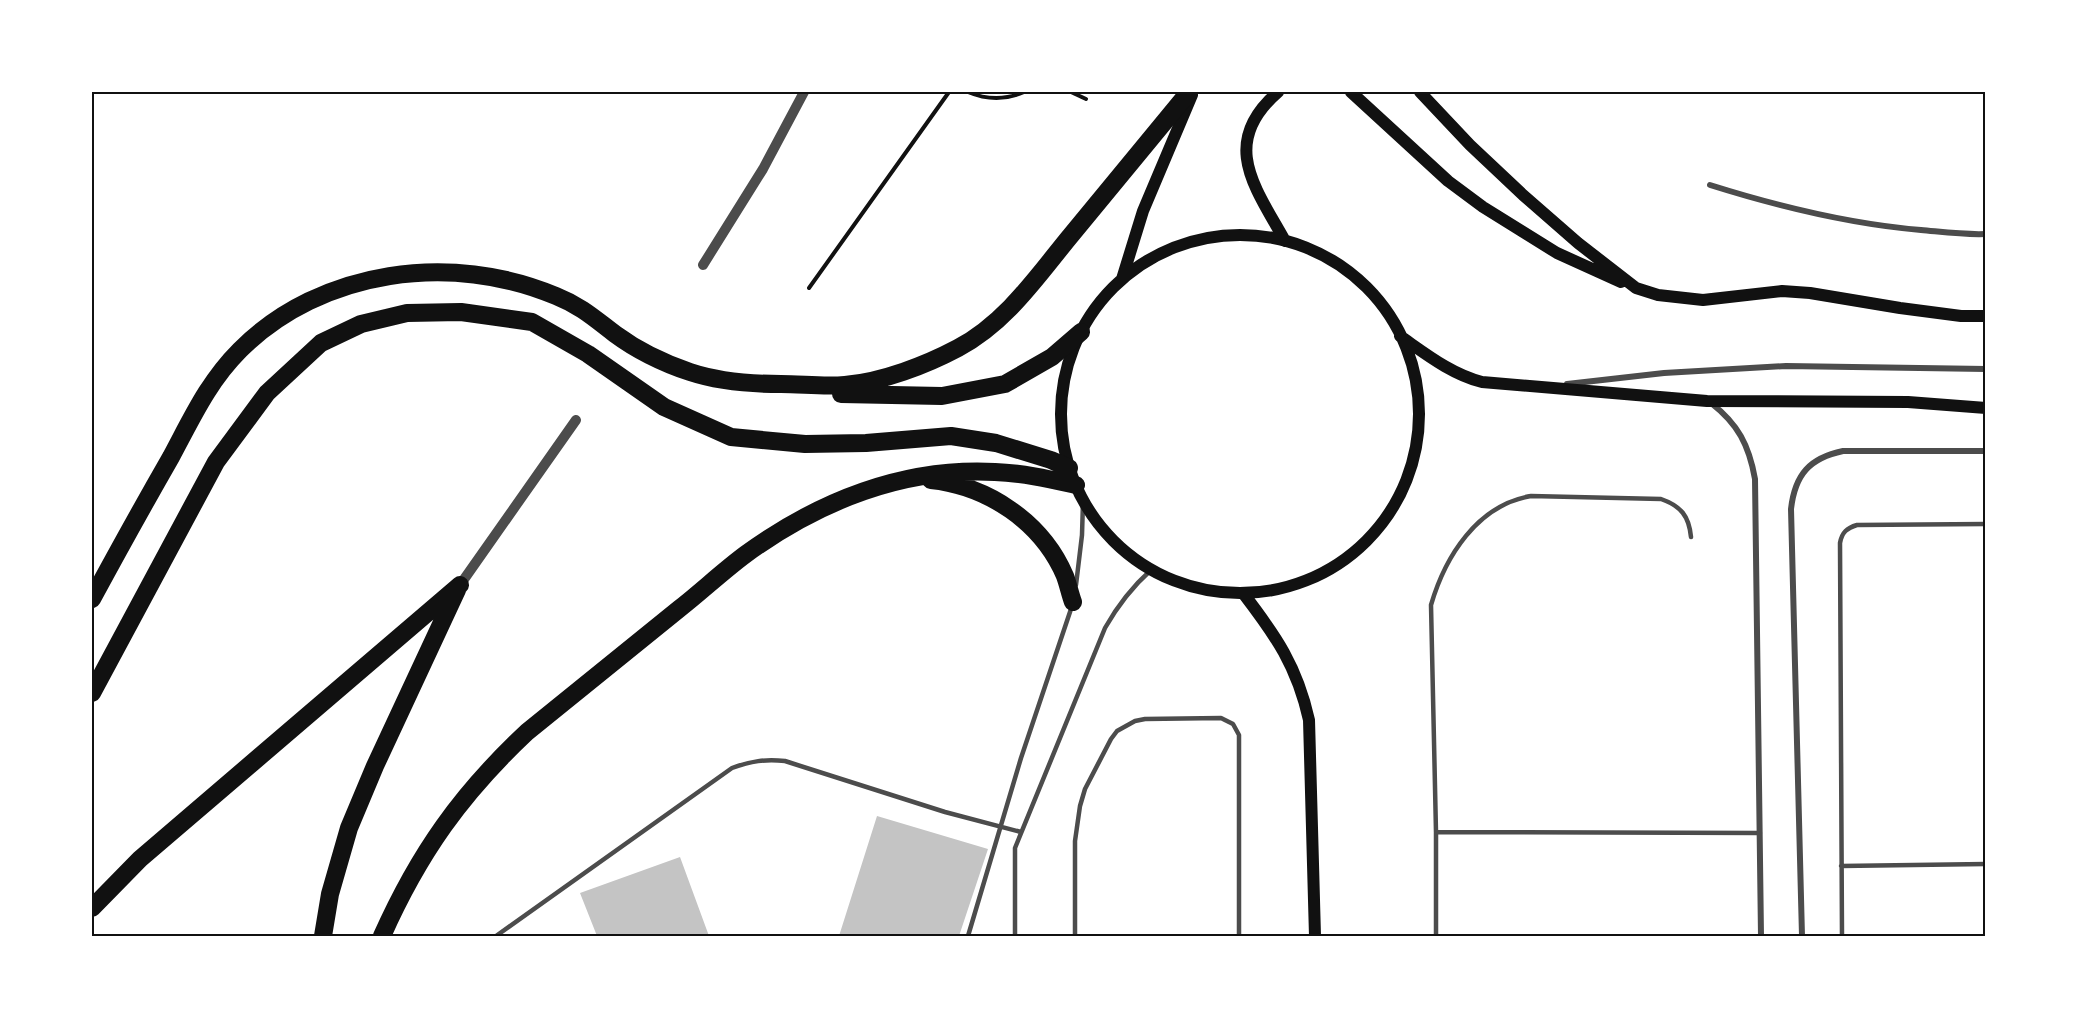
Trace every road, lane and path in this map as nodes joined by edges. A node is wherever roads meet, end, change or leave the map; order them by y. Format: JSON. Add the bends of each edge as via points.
{"nodes":[{"id":1,"x":804,"y":92,"type":"edge"},
{"id":2,"x":949,"y":92,"type":"edge"},
{"id":3,"x":968,"y":92,"type":"edge"},
{"id":4,"x":1024,"y":92,"type":"edge"},
{"id":5,"x":1071,"y":92,"type":"edge"},
{"id":6,"x":1192,"y":92,"type":"edge"},
{"id":7,"x":1278,"y":92,"type":"edge"},
{"id":8,"x":1351,"y":92,"type":"edge"},
{"id":9,"x":1420,"y":92,"type":"edge"},
{"id":10,"x":1086,"y":99,"type":"dead end"},
{"id":11,"x":1710,"y":186,"type":"dead end"},
{"id":12,"x":1986,"y":234,"type":"edge"},
{"id":13,"x":1285,"y":241,"type":"junction"},
{"id":14,"x":703,"y":265,"type":"dead end"},
{"id":15,"x":1122,"y":279,"type":"junction"},
{"id":16,"x":809,"y":288,"type":"dead end"},
{"id":17,"x":1636,"y":288,"type":"junction"},
{"id":18,"x":1986,"y":316,"type":"edge"},
{"id":19,"x":1081,"y":332,"type":"junction"},
{"id":20,"x":1400,"y":336,"type":"junction"},
{"id":21,"x":1986,"y":369,"type":"edge"},
{"id":22,"x":784,"y":384,"type":"junction"},
{"id":23,"x":1544,"y":388,"type":"junction"},
{"id":24,"x":1707,"y":401,"type":"junction"},
{"id":25,"x":1986,"y":408,"type":"edge"},
{"id":26,"x":576,"y":420,"type":"dead end"},
{"id":27,"x":1986,"y":451,"type":"edge"},
{"id":28,"x":908,"y":478,"type":"junction"},
{"id":29,"x":1076,"y":485,"type":"junction"},
{"id":30,"x":1986,"y":524,"type":"edge"},
{"id":31,"x":1691,"y":537,"type":"dead end"},
{"id":32,"x":1151,"y":570,"type":"junction"},
{"id":33,"x":460,"y":585,"type":"junction"},
{"id":34,"x":1243,"y":593,"type":"junction"},
{"id":35,"x":92,"y":599,"type":"edge"},
{"id":36,"x":1073,"y":602,"type":"junction"},
{"id":37,"x":92,"y":693,"type":"edge"},
{"id":38,"x":1000,"y":826,"type":"junction"},
{"id":39,"x":1021,"y":832,"type":"junction"},
{"id":40,"x":1436,"y":832,"type":"junction"},
{"id":41,"x":1760,"y":833,"type":"junction"},
{"id":42,"x":1986,"y":864,"type":"edge"},
{"id":43,"x":1841,"y":866,"type":"junction"},
{"id":44,"x":92,"y":908,"type":"edge"},
{"id":45,"x":323,"y":936,"type":"edge"},
{"id":46,"x":382,"y":936,"type":"edge"},
{"id":47,"x":496,"y":936,"type":"edge"},
{"id":48,"x":968,"y":936,"type":"edge"},
{"id":49,"x":1015,"y":936,"type":"edge"},
{"id":50,"x":1075,"y":936,"type":"edge"},
{"id":51,"x":1239,"y":936,"type":"edge"},
{"id":52,"x":1315,"y":936,"type":"edge"},
{"id":53,"x":1436,"y":936,"type":"edge"},
{"id":54,"x":1761,"y":936,"type":"edge"},
{"id":55,"x":1802,"y":936,"type":"edge"},
{"id":56,"x":1842,"y":936,"type":"edge"}],
"edges":[{"from":1,"to":14,"type":"street","via":[[735,218]]},
{"from":2,"to":16,"type":"path"},
{"from":3,"to":4,"type":"path","via":[[996,99]]},
{"from":5,"to":10,"type":"path"},
{"from":6,"to":15,"type":"main road","via":[[1143,212]]},
{"from":6,"to":22,"type":"highway","via":[[1011,310],[961,347],[905,372],[845,385]]},
{"from":7,"to":13,"type":"main road","via":[[1263,104],[1253,121],[1246,160],[1252,180]]},
{"from":8,"to":17,"type":"main road","via":[[1448,181],[1483,207],[1557,253]]},
{"from":9,"to":17,"type":"main road","via":[[1522,195]]},
{"from":11,"to":12,"type":"street","via":[[1881,227]]},
{"from":13,"to":15,"type":"main road","via":[[1236,235],[1195,241],[1163,252]]},
{"from":13,"to":20,"type":"main road","via":[[1324,257],[1353,276],[1388,314]]},
{"from":15,"to":19,"type":"main road","via":[[1099,303]]},
{"from":17,"to":18,"type":"main road","via":[[1658,295],[1703,300],[1782,291],[1961,316]]},
{"from":19,"to":22,"type":"highway","via":[[1052,357],[1005,384],[942,396],[811,392]]},
{"from":19,"to":29,"type":"main road","via":[[1065,375],[1062,399],[1062,434]]},
{"from":20,"to":23,"type":"main road","via":[[1466,377]]},
{"from":20,"to":34,"type":"main road","via":[[1411,364],[1418,424],[1414,454],[1392,509],[1353,553],[1328,570],[1301,583]]},
{"from":21,"to":23,"type":"street","via":[[1735,368]]},
{"from":22,"to":35,"type":"highway","via":[[723,381],[666,364],[639,350],[591,313],[556,296],[484,275],[408,273],[334,290],[300,305],[269,326],[215,378]]},
{"from":23,"to":24,"type":"main road"},
{"from":24,"to":25,"type":"main road","via":[[1908,402]]},
{"from":24,"to":41,"type":"street","via":[[1728,419],[1745,442],[1755,479]]},
{"from":26,"to":33,"type":"street"},
{"from":27,"to":55,"type":"street","via":[[1827,454],[1800,476],[1793,492]]},
{"from":28,"to":29,"type":"highway","via":[[996,472]]},
{"from":28,"to":36,"type":"highway","via":[[965,487],[1014,512],[1052,552]]},
{"from":28,"to":46,"type":"highway","via":[[825,506],[786,528],[746,555],[527,732],[496,761],[442,826],[409,880]]},
{"from":29,"to":32,"type":"main road","via":[[1094,518],[1113,540]]},
{"from":29,"to":36,"type":"lane","via":[[1082,535]]},
{"from":29,"to":37,"type":"highway","via":[[1051,460],[996,443],[951,436],[815,444],[731,437],[664,407],[588,354],[532,322],[460,312],[407,313],[361,324],[321,343],[267,393],[216,462]]},
{"from":30,"to":43,"type":"lane","via":[[1857,525],[1845,530],[1840,543]]},
{"from":31,"to":40,"type":"lane","via":[[1687,517],[1661,499],[1548,496],[1516,498],[1477,524],[1461,541],[1437,582],[1431,605]]},
{"from":32,"to":34,"type":"main road","via":[[1204,589]]},
{"from":32,"to":39,"type":"lane","via":[[1117,606],[1105,628]]},
{"from":33,"to":44,"type":"highway","via":[[140,859]]},
{"from":33,"to":45,"type":"highway","via":[[349,828],[330,894]]},
{"from":34,"to":52,"type":"main road","via":[[1289,660],[1303,692],[1309,720]]},
{"from":36,"to":38,"type":"lane"},
{"from":38,"to":39,"type":"lane"},
{"from":38,"to":47,"type":"lane","via":[[785,761],[749,761],[732,768]]},
{"from":38,"to":48,"type":"lane"},
{"from":39,"to":49,"type":"lane","via":[[1015,848]]},
{"from":40,"to":41,"type":"lane"},
{"from":40,"to":53,"type":"lane"},
{"from":41,"to":54,"type":"street"},
{"from":42,"to":43,"type":"lane"},
{"from":43,"to":56,"type":"lane"},
{"from":50,"to":51,"type":"lane","via":[[1076,823],[1085,789],[1111,740],[1126,726],[1145,719],[1221,718],[1233,724],[1239,735]]}]}
